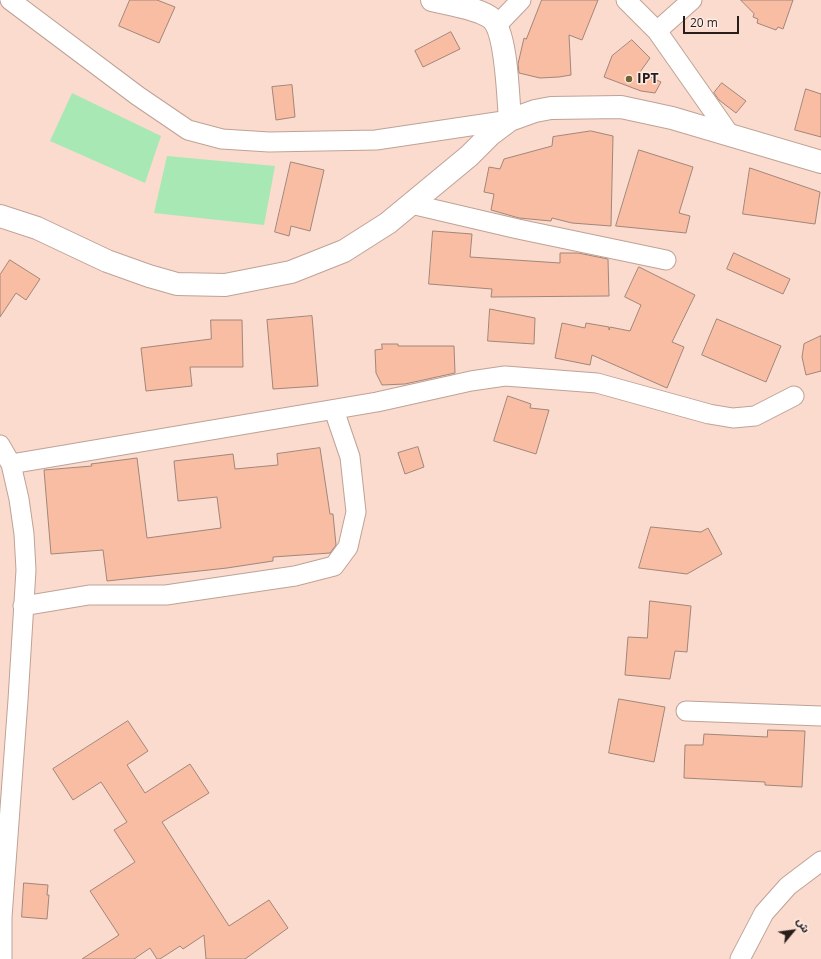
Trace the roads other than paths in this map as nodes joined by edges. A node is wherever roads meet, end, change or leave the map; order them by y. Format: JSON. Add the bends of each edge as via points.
{"nodes":[{"id":1,"x":10,"y":0,"type":"edge"},
{"id":2,"x":432,"y":0,"type":"edge"},
{"id":3,"x":521,"y":0,"type":"edge"},
{"id":4,"x":626,"y":0,"type":"edge"},
{"id":5,"x":692,"y":0,"type":"edge"},
{"id":6,"x":497,"y":26,"type":"junction"},
{"id":7,"x":657,"y":31,"type":"junction"},
{"id":8,"x":510,"y":120,"type":"junction"},
{"id":9,"x":730,"y":135,"type":"junction"},
{"id":10,"x":821,"y":162,"type":"edge"},
{"id":11,"x":411,"y":204,"type":"junction"},
{"id":12,"x":0,"y":216,"type":"edge"},
{"id":13,"x":666,"y":260,"type":"dead end"},
{"id":14,"x":794,"y":396,"type":"dead end"},
{"id":15,"x":334,"y":410,"type":"junction"},
{"id":16,"x":0,"y":446,"type":"edge"},
{"id":17,"x":11,"y":464,"type":"junction"},
{"id":18,"x":23,"y":606,"type":"junction"},
{"id":19,"x":686,"y":711,"type":"dead end"},
{"id":20,"x":821,"y":716,"type":"edge"},
{"id":21,"x":821,"y":861,"type":"edge"},
{"id":22,"x":2,"y":959,"type":"edge"},
{"id":23,"x":740,"y":959,"type":"edge"}],
"edges":[{"from":1,"to":8,"type":"street","via":[[138,96],[188,130],[222,139],[269,142],[376,140]]},
{"from":2,"to":6,"type":"main road","via":[[485,15]]},
{"from":3,"to":6,"type":"street"},
{"from":4,"to":7,"type":"street"},
{"from":5,"to":7,"type":"street"},
{"from":6,"to":8,"type":"main road","via":[[501,35],[506,68]]},
{"from":7,"to":9,"type":"street"},
{"from":8,"to":9,"type":"main road","via":[[551,108],[621,107],[672,118]]},
{"from":8,"to":11,"type":"main road"},
{"from":9,"to":10,"type":"main road"},
{"from":11,"to":12,"type":"main road","via":[[388,223],[344,251],[291,272],[225,285],[177,284],[148,276],[107,262],[37,228]]},
{"from":11,"to":13,"type":"street"},
{"from":14,"to":15,"type":"street","via":[[755,416],[733,418],[709,414],[597,383],[505,376],[470,380]]},
{"from":15,"to":17,"type":"street"},
{"from":15,"to":18,"type":"street","via":[[350,457],[356,512],[348,547],[334,566],[295,576],[166,595],[89,595]]},
{"from":16,"to":17,"type":"street"},
{"from":17,"to":18,"type":"street","via":[[24,534],[26,570]]},
{"from":18,"to":22,"type":"street","via":[[2,917]]},
{"from":19,"to":20,"type":"street"},
{"from":21,"to":23,"type":"street","via":[[788,886],[764,913]]}]}
